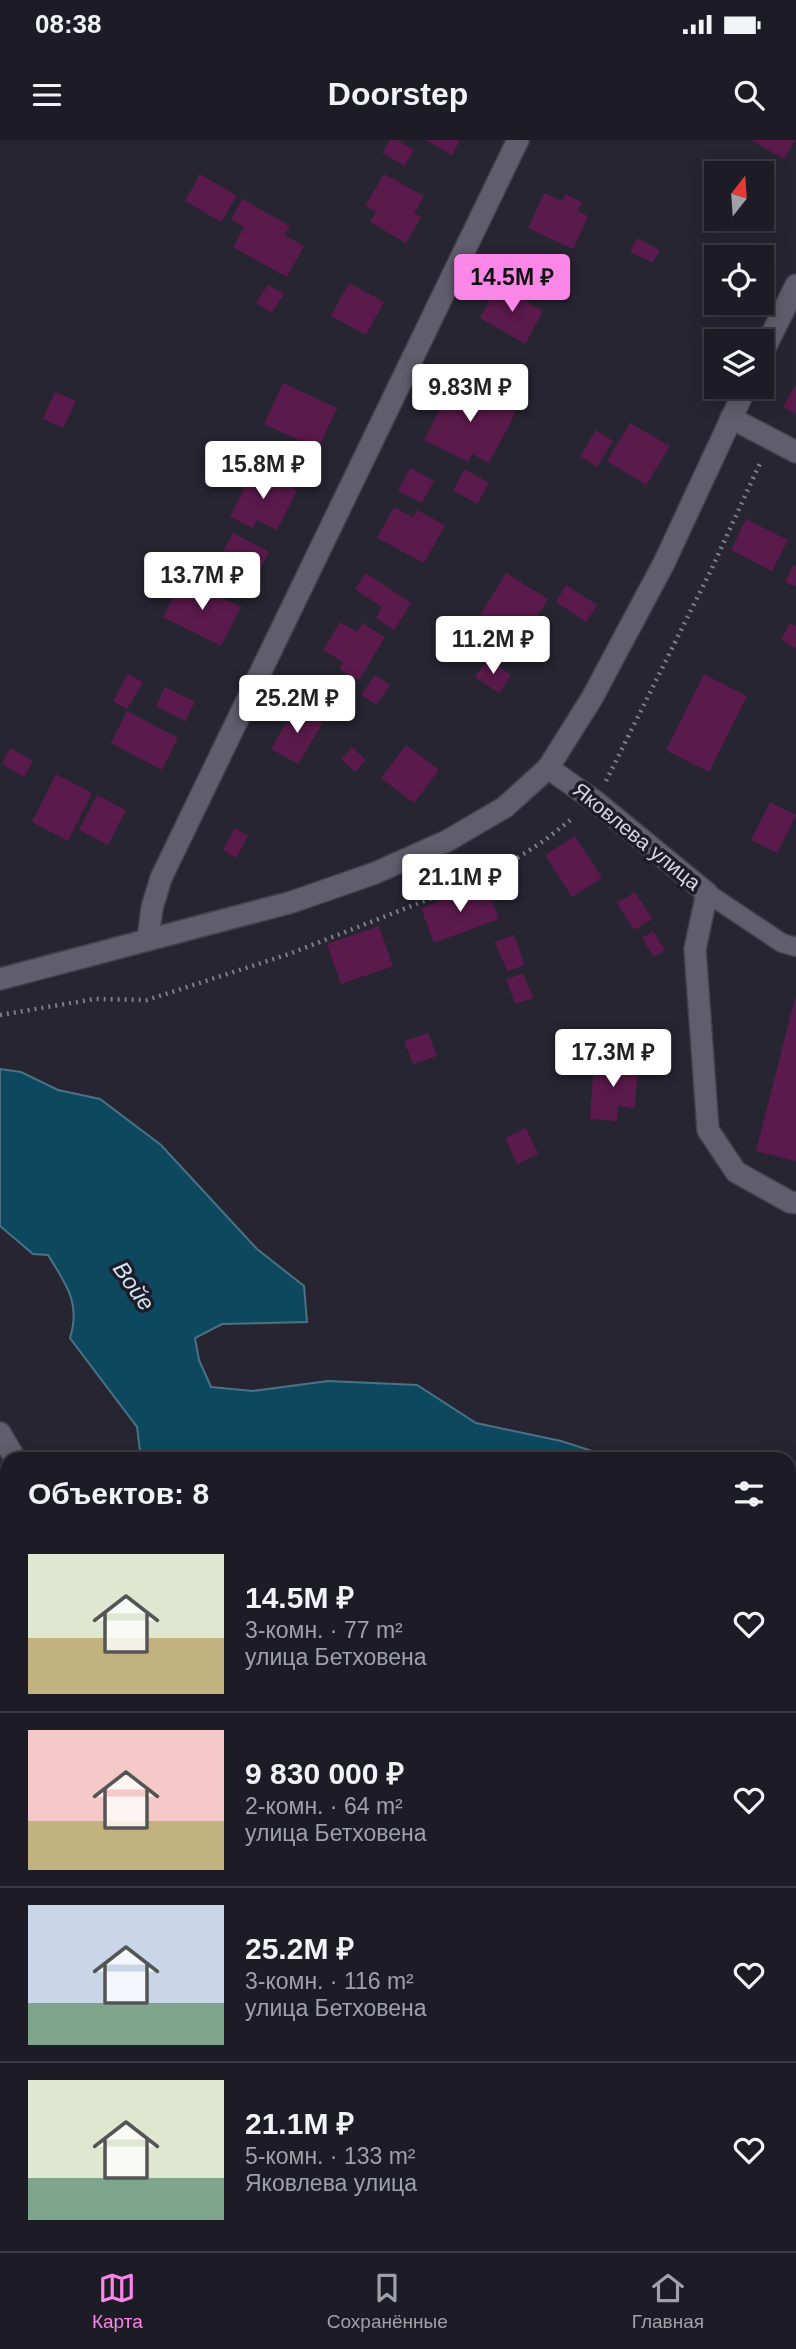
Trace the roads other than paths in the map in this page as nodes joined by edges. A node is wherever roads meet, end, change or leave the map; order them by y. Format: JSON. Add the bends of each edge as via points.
{"nodes":[{"id":1,"x":518,"y":140,"type":"edge"},
{"id":2,"x":796,"y":285,"type":"edge"},
{"id":3,"x":774,"y":330,"type":"edge"},
{"id":4,"x":740,"y":399,"type":"edge"},
{"id":5,"x":731,"y":418,"type":"junction"},
{"id":6,"x":796,"y":452,"type":"edge"},
{"id":7,"x":548,"y":768,"type":"junction"},
{"id":8,"x":707,"y":893,"type":"junction"},
{"id":9,"x":148,"y":939,"type":"junction"},
{"id":10,"x":796,"y":947,"type":"edge"},
{"id":11,"x":0,"y":979,"type":"edge"},
{"id":12,"x":796,"y":1203,"type":"edge"},
{"id":13,"x":0,"y":1433,"type":"edge"},
{"id":14,"x":11,"y":1452,"type":"edge"}],
"edges":[{"from":1,"to":9,"type":"street","via":[[161,878]]},
{"from":2,"to":3,"type":"street"},
{"from":4,"to":5,"type":"street"},
{"from":5,"to":6,"type":"street"},
{"from":5,"to":7,"type":"street","via":[[664,563],[592,698]]},
{"from":7,"to":8,"type":"street","name":"Яковлева улица"},
{"from":7,"to":9,"type":"street","via":[[505,807],[447,841],[376,873],[292,902]]},
{"from":8,"to":10,"type":"lane","via":[[782,943]]},
{"from":8,"to":12,"type":"street","name":"Яковлева улица","via":[[695,949],[708,1130],[736,1172]]},
{"from":9,"to":11,"type":"street"},
{"from":13,"to":14,"type":"street"}]}
